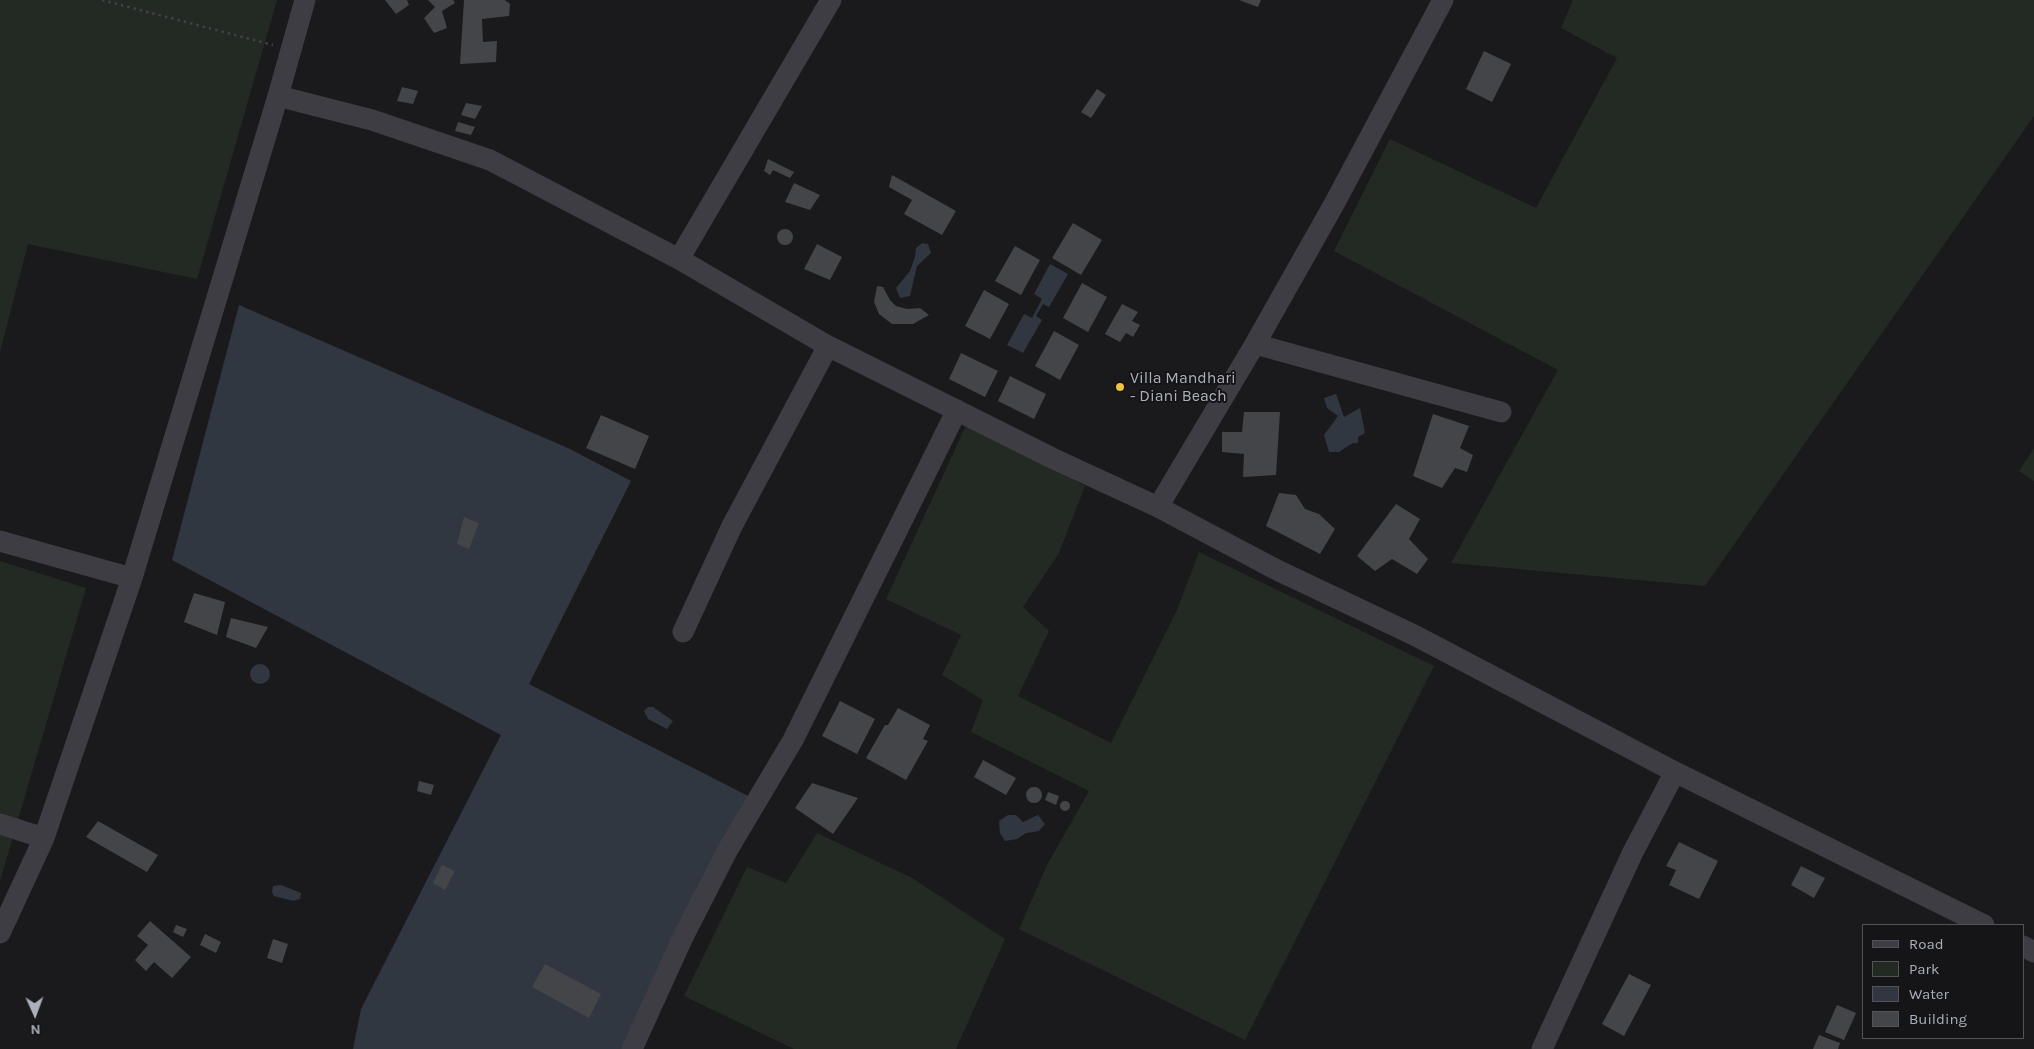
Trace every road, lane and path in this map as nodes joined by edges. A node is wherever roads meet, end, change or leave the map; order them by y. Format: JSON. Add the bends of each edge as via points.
{"nodes":[{"id":1,"x":102,"y":0,"type":"edge"},
{"id":2,"x":305,"y":0,"type":"edge"},
{"id":3,"x":831,"y":0,"type":"edge"},
{"id":4,"x":1443,"y":0,"type":"edge"},
{"id":5,"x":291,"y":50,"type":"junction"},
{"id":6,"x":278,"y":96,"type":"junction"},
{"id":7,"x":679,"y":260,"type":"junction"},
{"id":8,"x":1255,"y":344,"type":"junction"},
{"id":9,"x":828,"y":346,"type":"junction"},
{"id":10,"x":957,"y":410,"type":"junction"},
{"id":11,"x":1501,"y":412,"type":"dead end"},
{"id":12,"x":1158,"y":507,"type":"junction"},
{"id":13,"x":0,"y":541,"type":"edge"},
{"id":14,"x":132,"y":578,"type":"junction"},
{"id":15,"x":683,"y":632,"type":"dead end"},
{"id":16,"x":1675,"y":772,"type":"junction"},
{"id":17,"x":0,"y":824,"type":"edge"},
{"id":18,"x":44,"y":838,"type":"junction"},
{"id":19,"x":1982,"y":924,"type":"edge"},
{"id":20,"x":0,"y":933,"type":"edge"},
{"id":21,"x":632,"y":1049,"type":"edge"},
{"id":22,"x":1542,"y":1049,"type":"edge"}],
"edges":[{"from":1,"to":5,"type":"path"},
{"from":2,"to":5,"type":"street"},
{"from":3,"to":7,"type":"street"},
{"from":4,"to":8,"type":"street"},
{"from":5,"to":6,"type":"street"},
{"from":6,"to":7,"type":"street","via":[[372,120],[490,160]]},
{"from":6,"to":14,"type":"street"},
{"from":7,"to":9,"type":"street"},
{"from":8,"to":11,"type":"street"},
{"from":8,"to":12,"type":"street"},
{"from":9,"to":10,"type":"street"},
{"from":9,"to":15,"type":"street","via":[[732,526]]},
{"from":10,"to":12,"type":"street"},
{"from":10,"to":21,"type":"street","via":[[801,723],[727,851]]},
{"from":12,"to":16,"type":"street","via":[[1277,570],[1414,635]]},
{"from":13,"to":14,"type":"street"},
{"from":14,"to":18,"type":"street"},
{"from":16,"to":19,"type":"street"},
{"from":16,"to":22,"type":"street"},
{"from":17,"to":18,"type":"street"},
{"from":18,"to":20,"type":"street"}]}
